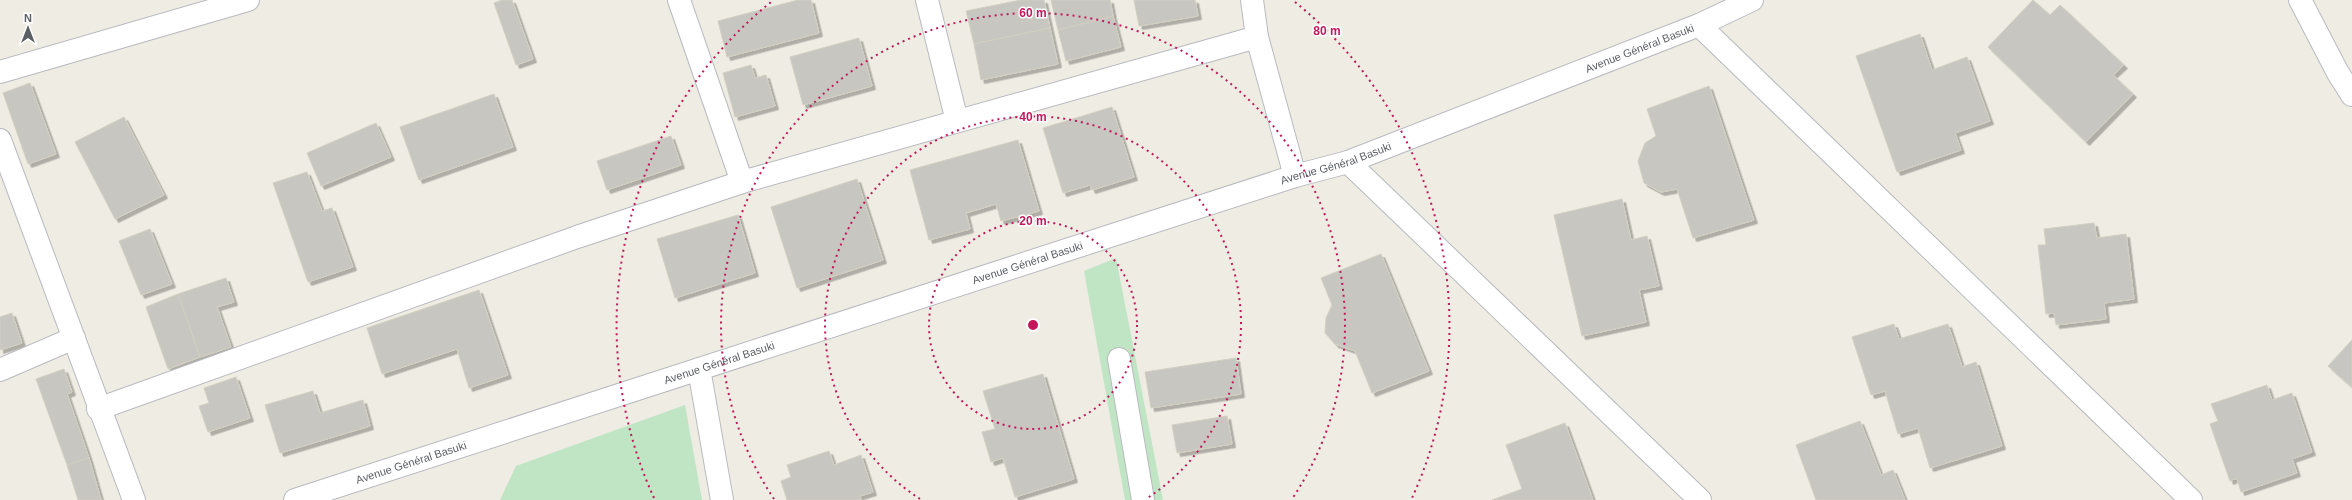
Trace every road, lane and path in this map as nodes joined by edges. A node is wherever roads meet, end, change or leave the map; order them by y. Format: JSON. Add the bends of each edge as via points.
{"nodes":[{"id":1,"x":248,"y":0,"type":"edge"},
{"id":2,"x":679,"y":0,"type":"edge"},
{"id":3,"x":927,"y":0,"type":"edge"},
{"id":4,"x":1252,"y":0,"type":"edge"},
{"id":5,"x":1752,"y":0,"type":"edge"},
{"id":6,"x":2300,"y":0,"type":"edge"},
{"id":7,"x":1699,"y":25,"type":"junction"},
{"id":8,"x":1256,"y":37,"type":"junction"},
{"id":9,"x":0,"y":72,"type":"edge"},
{"id":10,"x":2352,"y":95,"type":"edge"},
{"id":11,"x":957,"y":121,"type":"junction"},
{"id":12,"x":0,"y":140,"type":"edge"},
{"id":13,"x":1348,"y":162,"type":"junction"},
{"id":14,"x":1295,"y":176,"type":"junction"},
{"id":15,"x":742,"y":182,"type":"junction"},
{"id":16,"x":74,"y":338,"type":"junction"},
{"id":17,"x":1119,"y":359,"type":"dead end"},
{"id":18,"x":699,"y":369,"type":"junction"},
{"id":19,"x":0,"y":370,"type":"edge"},
{"id":20,"x":98,"y":409,"type":"junction"},
{"id":21,"x":134,"y":500,"type":"edge"},
{"id":22,"x":295,"y":500,"type":"edge"},
{"id":23,"x":722,"y":500,"type":"edge"},
{"id":24,"x":1143,"y":500,"type":"edge"},
{"id":25,"x":1700,"y":500,"type":"edge"},
{"id":26,"x":2191,"y":500,"type":"edge"}],
"edges":[{"from":1,"to":9,"type":"street"},
{"from":2,"to":15,"type":"street"},
{"from":3,"to":11,"type":"street"},
{"from":4,"to":8,"type":"street"},
{"from":5,"to":7,"type":"street","name":"Avenue Général Basuki"},
{"from":6,"to":10,"type":"street"},
{"from":7,"to":13,"type":"street","name":"Avenue Général Basuki"},
{"from":7,"to":26,"type":"street"},
{"from":8,"to":11,"type":"street"},
{"from":8,"to":14,"type":"street"},
{"from":11,"to":15,"type":"street"},
{"from":12,"to":16,"type":"street"},
{"from":13,"to":14,"type":"street","name":"Avenue Général Basuki"},
{"from":13,"to":25,"type":"street"},
{"from":14,"to":18,"type":"street","name":"Avenue Général Basuki"},
{"from":15,"to":20,"type":"street","via":[[570,240]]},
{"from":16,"to":19,"type":"street"},
{"from":16,"to":20,"type":"street"},
{"from":17,"to":24,"type":"street"},
{"from":18,"to":22,"type":"street","name":"Avenue Général Basuki"},
{"from":18,"to":23,"type":"street"},
{"from":20,"to":21,"type":"street"}]}
